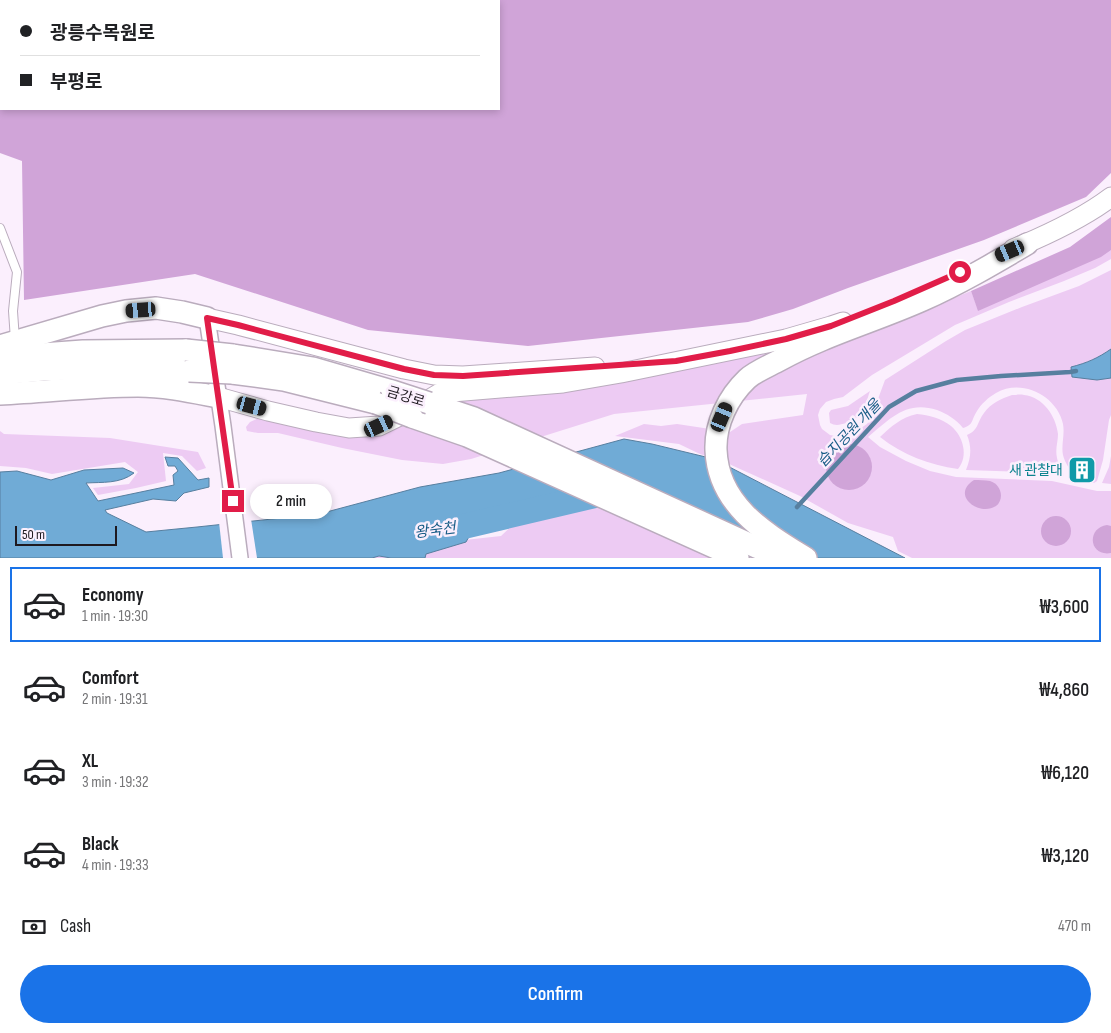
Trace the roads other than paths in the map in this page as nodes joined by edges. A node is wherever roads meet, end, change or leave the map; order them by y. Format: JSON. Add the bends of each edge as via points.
{"nodes":[{"id":1,"x":1111,"y":197,"type":"edge"},
{"id":2,"x":0,"y":228,"type":"edge"},
{"id":3,"x":1027,"y":244,"type":"junction"},
{"id":4,"x":207,"y":318,"type":"junction"},
{"id":5,"x":8,"y":343,"type":"edge"},
{"id":6,"x":0,"y":357,"type":"edge"},
{"id":7,"x":188,"y":360,"type":"junction"},
{"id":8,"x":676,"y":361,"type":"junction"},
{"id":9,"x":0,"y":374,"type":"edge"},
{"id":10,"x":0,"y":394,"type":"edge"},
{"id":11,"x":218,"y":397,"type":"junction"},
{"id":12,"x":384,"y":397,"type":"junction"},
{"id":13,"x":471,"y":427,"type":"junction"},
{"id":14,"x":240,"y":558,"type":"edge"},
{"id":15,"x":738,"y":558,"type":"edge"},
{"id":16,"x":783,"y":558,"type":"edge"},
{"id":17,"x":806,"y":558,"type":"edge"}],
"edges":[{"from":1,"to":3,"type":"street"},
{"from":2,"to":5,"type":"lane","via":[[17,272]]},
{"from":3,"to":8,"type":"street","via":[[831,326],[786,339]]},
{"from":3,"to":17,"type":"main road","via":[[923,300],[791,354],[761,370],[737,390],[726,406],[716,436],[721,482],[734,503],[749,518]]},
{"from":4,"to":5,"type":"main road","via":[[156,308],[126,311]]},
{"from":4,"to":8,"type":"street","via":[[434,375],[463,376]]},
{"from":4,"to":11,"type":"street"},
{"from":6,"to":7,"type":"main road","name":"금강로","via":[[83,351]]},
{"from":7,"to":9,"type":"main road","name":"금강로","via":[[131,367]]},
{"from":7,"to":12,"type":"main road","name":"금강로","bridge":true,"via":[[313,368]]},
{"from":8,"to":11,"type":"street","via":[[563,383],[440,393],[379,426],[349,428]]},
{"from":10,"to":11,"type":"main road","via":[[139,386]]},
{"from":11,"to":14,"type":"street"},
{"from":12,"to":13,"type":"main road","name":"금강로","bridge":true,"via":[[429,403]]},
{"from":12,"to":13,"type":"main road","name":"금강로","bridge":true,"via":[[412,417]]},
{"from":13,"to":15,"type":"main road","name":"금강로"},
{"from":13,"to":16,"type":"main road","name":"금강로"}]}
